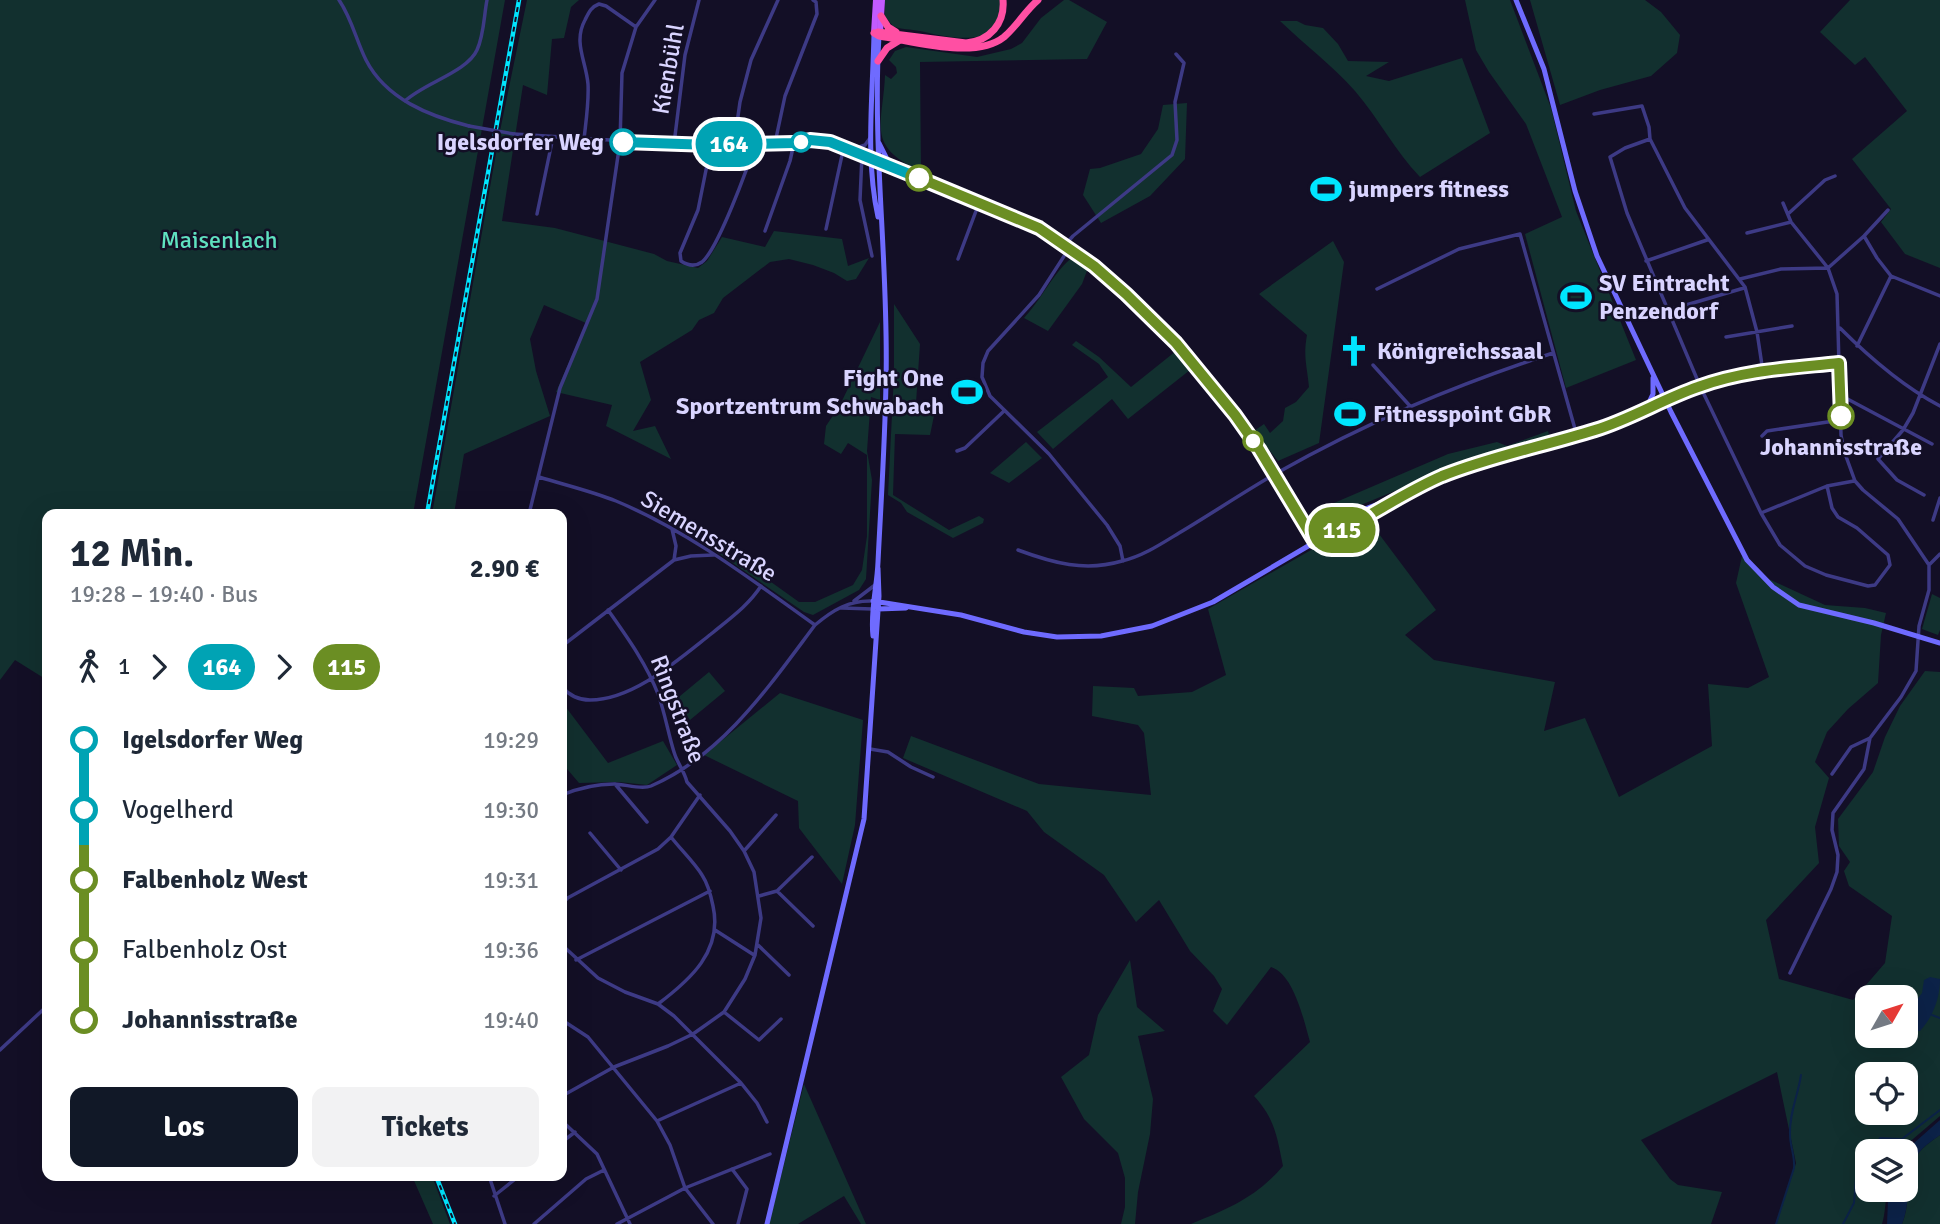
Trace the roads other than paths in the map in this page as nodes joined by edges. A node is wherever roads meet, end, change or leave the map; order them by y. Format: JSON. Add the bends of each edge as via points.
{"nodes":[{"id":1,"x":339,"y":0,"type":"edge"},
{"id":2,"x":487,"y":0,"type":"edge"},
{"id":3,"x":655,"y":0,"type":"edge"},
{"id":4,"x":699,"y":0,"type":"edge"},
{"id":5,"x":778,"y":0,"type":"edge"},
{"id":6,"x":813,"y":0,"type":"edge"},
{"id":7,"x":876,"y":0,"type":"edge"},
{"id":8,"x":882,"y":0,"type":"edge"},
{"id":9,"x":1003,"y":0,"type":"edge"},
{"id":10,"x":1038,"y":0,"type":"edge"},
{"id":11,"x":1516,"y":0,"type":"edge"},
{"id":12,"x":881,"y":16,"type":"junction"},
{"id":13,"x":636,"y":27,"type":"junction"},
{"id":14,"x":878,"y":34,"type":"junction"},
{"id":15,"x":900,"y":36,"type":"junction"},
{"id":16,"x":1176,"y":54,"type":"dead end"},
{"id":17,"x":878,"y":61,"type":"junction"},
{"id":18,"x":405,"y":101,"type":"junction"},
{"id":19,"x":1594,"y":114,"type":"dead end"},
{"id":20,"x":871,"y":136,"type":"junction"},
{"id":21,"x":553,"y":137,"type":"junction"},
{"id":22,"x":584,"y":139,"type":"junction"},
{"id":23,"x":1650,"y":139,"type":"junction"},
{"id":24,"x":878,"y":141,"type":"junction"},
{"id":25,"x":620,"y":142,"type":"junction"},
{"id":26,"x":775,"y":143,"type":"junction"},
{"id":27,"x":794,"y":143,"type":"junction"},
{"id":28,"x":674,"y":144,"type":"junction"},
{"id":29,"x":734,"y":144,"type":"junction"},
{"id":30,"x":711,"y":145,"type":"junction"},
{"id":31,"x":755,"y":145,"type":"junction"},
{"id":32,"x":844,"y":146,"type":"junction"},
{"id":33,"x":852,"y":150,"type":"junction"},
{"id":34,"x":862,"y":155,"type":"junction"},
{"id":35,"x":872,"y":159,"type":"junction"},
{"id":36,"x":879,"y":163,"type":"junction"},
{"id":37,"x":908,"y":174,"type":"junction"},
{"id":38,"x":1835,"y":176,"type":"dead end"},
{"id":39,"x":979,"y":202,"type":"junction"},
{"id":40,"x":1783,"y":203,"type":"dead end"},
{"id":41,"x":1888,"y":210,"type":"dead end"},
{"id":42,"x":537,"y":214,"type":"dead end"},
{"id":43,"x":1788,"y":214,"type":"junction"},
{"id":44,"x":1791,"y":222,"type":"junction"},
{"id":45,"x":826,"y":229,"type":"dead end"},
{"id":46,"x":765,"y":230,"type":"dead end"},
{"id":47,"x":881,"y":231,"type":"junction"},
{"id":48,"x":1747,"y":233,"type":"dead end"},
{"id":49,"x":1864,"y":236,"type":"junction"},
{"id":50,"x":1707,"y":240,"type":"junction"},
{"id":51,"x":1067,"y":247,"type":"junction"},
{"id":52,"x":872,"y":256,"type":"dead end"},
{"id":53,"x":958,"y":260,"type":"dead end"},
{"id":54,"x":1646,"y":261,"type":"junction"},
{"id":55,"x":1828,"y":268,"type":"junction"},
{"id":56,"x":1891,"y":276,"type":"junction"},
{"id":57,"x":1739,"y":279,"type":"junction"},
{"id":58,"x":1745,"y":288,"type":"junction"},
{"id":59,"x":1377,"y":289,"type":"dead end"},
{"id":60,"x":1940,"y":296,"type":"edge"},
{"id":61,"x":1669,"y":310,"type":"junction"},
{"id":62,"x":1792,"y":326,"type":"dead end"},
{"id":63,"x":1839,"y":327,"type":"junction"},
{"id":64,"x":1757,"y":332,"type":"junction"},
{"id":65,"x":1726,"y":337,"type":"dead end"},
{"id":66,"x":1940,"y":344,"type":"edge"},
{"id":67,"x":1857,"y":346,"type":"junction"},
{"id":68,"x":1553,"y":353,"type":"junction"},
{"id":69,"x":1839,"y":363,"type":"junction"},
{"id":70,"x":1373,"y":365,"type":"dead end"},
{"id":71,"x":1763,"y":372,"type":"junction"},
{"id":72,"x":1653,"y":375,"type":"junction"},
{"id":73,"x":1700,"y":386,"type":"junction"},
{"id":74,"x":1840,"y":395,"type":"junction"},
{"id":75,"x":1919,"y":395,"type":"junction"},
{"id":76,"x":1665,"y":400,"type":"junction"},
{"id":77,"x":1410,"y":405,"type":"junction"},
{"id":78,"x":1940,"y":406,"type":"edge"},
{"id":79,"x":1646,"y":409,"type":"junction"},
{"id":80,"x":1004,"y":411,"type":"junction"},
{"id":81,"x":1841,"y":420,"type":"junction"},
{"id":82,"x":1903,"y":430,"type":"junction"},
{"id":83,"x":1577,"y":436,"type":"junction"},
{"id":84,"x":1762,"y":436,"type":"dead end"},
{"id":85,"x":1932,"y":444,"type":"dead end"},
{"id":86,"x":957,"y":452,"type":"dead end"},
{"id":87,"x":1274,"y":475,"type":"junction"},
{"id":88,"x":539,"y":477,"type":"junction"},
{"id":89,"x":1855,"y":481,"type":"junction"},
{"id":90,"x":1827,"y":486,"type":"junction"},
{"id":91,"x":1924,"y":495,"type":"dead end"},
{"id":92,"x":1940,"y":498,"type":"edge"},
{"id":93,"x":1393,"y":500,"type":"junction"},
{"id":94,"x":530,"y":509,"type":"edge"},
{"id":95,"x":1761,"y":513,"type":"junction"},
{"id":96,"x":1298,"y":516,"type":"junction"},
{"id":97,"x":1933,"y":520,"type":"dead end"},
{"id":98,"x":1333,"y":526,"type":"junction"},
{"id":99,"x":672,"y":529,"type":"junction"},
{"id":100,"x":1315,"y":542,"type":"junction"},
{"id":101,"x":1018,"y":550,"type":"dead end"},
{"id":102,"x":1940,"y":554,"type":"edge"},
{"id":103,"x":713,"y":555,"type":"junction"},
{"id":104,"x":674,"y":560,"type":"junction"},
{"id":105,"x":1123,"y":561,"type":"junction"},
{"id":106,"x":1929,"y":565,"type":"junction"},
{"id":107,"x":878,"y":568,"type":"junction"},
{"id":108,"x":875,"y":585,"type":"junction"},
{"id":109,"x":761,"y":586,"type":"junction"},
{"id":110,"x":854,"y":601,"type":"junction"},
{"id":111,"x":876,"y":601,"type":"junction"},
{"id":112,"x":913,"y":607,"type":"junction"},
{"id":113,"x":839,"y":608,"type":"junction"},
{"id":114,"x":875,"y":609,"type":"junction"},
{"id":115,"x":608,"y":610,"type":"junction"},
{"id":116,"x":815,"y":625,"type":"junction"},
{"id":117,"x":1919,"y":636,"type":"junction"},
{"id":118,"x":567,"y":642,"type":"edge"},
{"id":119,"x":1937,"y":642,"type":"edge"},
{"id":120,"x":651,"y":679,"type":"junction"},
{"id":121,"x":567,"y":692,"type":"edge"},
{"id":122,"x":1870,"y":738,"type":"junction"},
{"id":123,"x":870,"y":750,"type":"junction"},
{"id":124,"x":684,"y":768,"type":"junction"},
{"id":125,"x":1832,"y":775,"type":"dead end"},
{"id":126,"x":933,"y":777,"type":"dead end"},
{"id":127,"x":615,"y":784,"type":"junction"},
{"id":128,"x":567,"y":793,"type":"edge"},
{"id":129,"x":700,"y":796,"type":"junction"},
{"id":130,"x":776,"y":815,"type":"dead end"},
{"id":131,"x":647,"y":822,"type":"dead end"},
{"id":132,"x":590,"y":833,"type":"dead end"},
{"id":133,"x":671,"y":837,"type":"junction"},
{"id":134,"x":744,"y":851,"type":"junction"},
{"id":135,"x":812,"y":857,"type":"dead end"},
{"id":136,"x":621,"y":870,"type":"junction"},
{"id":137,"x":710,"y":891,"type":"junction"},
{"id":138,"x":777,"y":891,"type":"junction"},
{"id":139,"x":759,"y":896,"type":"junction"},
{"id":140,"x":567,"y":898,"type":"edge"},
{"id":141,"x":813,"y":926,"type":"dead end"},
{"id":142,"x":715,"y":930,"type":"junction"},
{"id":143,"x":758,"y":945,"type":"junction"},
{"id":144,"x":567,"y":950,"type":"edge"},
{"id":145,"x":755,"y":956,"type":"junction"},
{"id":146,"x":576,"y":960,"type":"junction"},
{"id":147,"x":1790,"y":973,"type":"dead end"},
{"id":148,"x":789,"y":975,"type":"dead end"},
{"id":149,"x":658,"y":1004,"type":"junction"},
{"id":150,"x":42,"y":1011,"type":"edge"},
{"id":151,"x":724,"y":1012,"type":"junction"},
{"id":152,"x":781,"y":1019,"type":"dead end"},
{"id":153,"x":567,"y":1023,"type":"edge"},
{"id":154,"x":693,"y":1034,"type":"junction"},
{"id":155,"x":0,"y":1050,"type":"edge"},
{"id":156,"x":614,"y":1067,"type":"junction"},
{"id":157,"x":741,"y":1083,"type":"junction"},
{"id":158,"x":567,"y":1093,"type":"edge"},
{"id":159,"x":657,"y":1121,"type":"junction"},
{"id":160,"x":767,"y":1122,"type":"dead end"},
{"id":161,"x":567,"y":1125,"type":"edge"},
{"id":162,"x":575,"y":1132,"type":"junction"},
{"id":163,"x":567,"y":1138,"type":"edge"},
{"id":164,"x":770,"y":1154,"type":"dead end"},
{"id":165,"x":732,"y":1169,"type":"junction"},
{"id":166,"x":604,"y":1170,"type":"junction"},
{"id":167,"x":490,"y":1181,"type":"edge"},
{"id":168,"x":513,"y":1181,"type":"edge"},
{"id":169,"x":685,"y":1188,"type":"junction"},
{"id":170,"x":494,"y":1196,"type":"junction"},
{"id":171,"x":626,"y":1219,"type":"junction"},
{"id":172,"x":505,"y":1224,"type":"edge"},
{"id":173,"x":534,"y":1224,"type":"edge"},
{"id":174,"x":617,"y":1224,"type":"edge"},
{"id":175,"x":630,"y":1224,"type":"edge"},
{"id":176,"x":713,"y":1224,"type":"edge"},
{"id":177,"x":738,"y":1224,"type":"edge"},
{"id":178,"x":767,"y":1224,"type":"edge"}],
"edges":[{"from":1,"to":18,"type":"street","via":[[371,69]]},
{"from":2,"to":18,"type":"street","via":[[478,47],[470,60]]},
{"from":3,"to":13,"type":"street"},
{"from":4,"to":28,"type":"street","name":"Kienbühl","via":[[685,55]]},
{"from":5,"to":29,"type":"street","via":[[751,60]]},
{"from":6,"to":26,"type":"street","via":[[817,14],[785,96]]},
{"from":7,"to":14,"type":"main road"},
{"from":8,"to":12,"type":"main road"},
{"from":9,"to":15,"type":"highway","via":[[1000,23],[977,41]]},
{"from":10,"to":15,"type":"highway","via":[[1010,32],[990,45],[965,48]]},
{"from":11,"to":72,"type":"main road","via":[[1544,69],[1597,256]]},
{"from":12,"to":14,"type":"main road"},
{"from":12,"to":15,"type":"highway"},
{"from":13,"to":22,"type":"street","via":[[599,4],[592,7],[580,30],[589,99]]},
{"from":13,"to":25,"type":"street","via":[[622,73]]},
{"from":14,"to":15,"type":"highway"},
{"from":14,"to":17,"type":"main road"},
{"from":14,"to":20,"type":"main road"},
{"from":15,"to":17,"type":"highway"},
{"from":16,"to":51,"type":"street","via":[[1184,63],[1175,102],[1177,140],[1172,155],[1073,236]]},
{"from":17,"to":24,"type":"main road"},
{"from":18,"to":21,"type":"street","bridge":true,"via":[[468,126]]},
{"from":19,"to":23,"type":"street","via":[[1642,106]]},
{"from":20,"to":33,"type":"street","via":[[865,145]]},
{"from":20,"to":35,"type":"main road"},
{"from":21,"to":22,"type":"street"},
{"from":21,"to":42,"type":"street"},
{"from":22,"to":25,"type":"street"},
{"from":23,"to":50,"type":"street"},
{"from":23,"to":54,"type":"street","via":[[1610,157]]},
{"from":24,"to":36,"type":"main road"},
{"from":24,"to":37,"type":"main road","via":[[887,159]]},
{"from":25,"to":28,"type":"street"},
{"from":25,"to":88,"type":"street","via":[[602,273],[590,320],[560,388]]},
{"from":26,"to":27,"type":"street"},
{"from":26,"to":31,"type":"street"},
{"from":27,"to":32,"type":"street","via":[[810,140]]},
{"from":27,"to":46,"type":"street"},
{"from":28,"to":30,"type":"street"},
{"from":29,"to":30,"type":"street"},
{"from":29,"to":31,"type":"street"},
{"from":30,"to":31,"type":"street","via":[[698,210],[680,253],[687,264],[704,260]]},
{"from":32,"to":33,"type":"street"},
{"from":32,"to":45,"type":"street"},
{"from":33,"to":34,"type":"street"},
{"from":34,"to":35,"type":"street"},
{"from":34,"to":52,"type":"street","via":[[860,200]]},
{"from":35,"to":36,"type":"main road"},
{"from":35,"to":47,"type":"main road"},
{"from":36,"to":37,"type":"main road"},
{"from":36,"to":47,"type":"main road"},
{"from":37,"to":39,"type":"main road"},
{"from":38,"to":43,"type":"street"},
{"from":39,"to":51,"type":"main road","via":[[1039,228]]},
{"from":39,"to":53,"type":"street"},
{"from":40,"to":43,"type":"street"},
{"from":41,"to":49,"type":"street"},
{"from":43,"to":44,"type":"street"},
{"from":44,"to":48,"type":"street"},
{"from":44,"to":55,"type":"street"},
{"from":47,"to":107,"type":"main road","via":[[887,382]]},
{"from":49,"to":55,"type":"street"},
{"from":49,"to":56,"type":"street"},
{"from":50,"to":54,"type":"street"},
{"from":50,"to":57,"type":"street"},
{"from":51,"to":80,"type":"street","via":[[1039,295],[985,357],[983,384]]},
{"from":51,"to":87,"type":"main road","via":[[1116,285],[1176,343],[1235,415]]},
{"from":54,"to":61,"type":"street"},
{"from":55,"to":57,"type":"street","via":[[1782,269]]},
{"from":55,"to":63,"type":"street","via":[[1837,294]]},
{"from":56,"to":60,"type":"street"},
{"from":56,"to":67,"type":"street"},
{"from":57,"to":58,"type":"street"},
{"from":58,"to":61,"type":"street"},
{"from":58,"to":64,"type":"street"},
{"from":59,"to":68,"type":"street","via":[[1459,249],[1520,234]]},
{"from":61,"to":73,"type":"street"},
{"from":62,"to":64,"type":"street"},
{"from":63,"to":67,"type":"street"},
{"from":63,"to":69,"type":"street"},
{"from":64,"to":65,"type":"street"},
{"from":64,"to":71,"type":"street"},
{"from":66,"to":75,"type":"street"},
{"from":67,"to":75,"type":"street"},
{"from":68,"to":77,"type":"street"},
{"from":68,"to":83,"type":"street"},
{"from":69,"to":71,"type":"street"},
{"from":69,"to":74,"type":"street"},
{"from":70,"to":77,"type":"street"},
{"from":71,"to":73,"type":"street"},
{"from":72,"to":76,"type":"main road"},
{"from":72,"to":79,"type":"main road","via":[[1653,394]]},
{"from":73,"to":76,"type":"street"},
{"from":73,"to":95,"type":"street"},
{"from":74,"to":81,"type":"street"},
{"from":74,"to":82,"type":"street"},
{"from":75,"to":78,"type":"street"},
{"from":75,"to":82,"type":"street"},
{"from":76,"to":79,"type":"main road"},
{"from":76,"to":117,"type":"main road","via":[[1737,544],[1773,587],[1799,605]]},
{"from":77,"to":87,"type":"street"},
{"from":79,"to":83,"type":"main road"},
{"from":80,"to":86,"type":"street"},
{"from":80,"to":105,"type":"street","via":[[1083,494],[1116,537]]},
{"from":81,"to":84,"type":"street","via":[[1767,431]]},
{"from":81,"to":89,"type":"street","via":[[1844,450]]},
{"from":82,"to":85,"type":"street"},
{"from":82,"to":91,"type":"street","via":[[1878,459],[1897,480]]},
{"from":83,"to":93,"type":"main road","via":[[1480,463]]},
{"from":87,"to":96,"type":"main road"},
{"from":87,"to":105,"type":"street","via":[[1154,549]]},
{"from":88,"to":94,"type":"street"},
{"from":88,"to":99,"type":"street","name":"Siemensstraße","via":[[615,501]]},
{"from":89,"to":90,"type":"street"},
{"from":89,"to":106,"type":"street","via":[[1898,519]]},
{"from":90,"to":95,"type":"street"},
{"from":90,"to":95,"type":"street","via":[[1838,517],[1888,555],[1890,565],[1875,585],[1805,565],[1780,545]]},
{"from":92,"to":97,"type":"street"},
{"from":93,"to":98,"type":"main road"},
{"from":93,"to":100,"type":"main road"},
{"from":96,"to":98,"type":"main road","via":[[1314,529]]},
{"from":96,"to":100,"type":"main road"},
{"from":98,"to":100,"type":"main road"},
{"from":99,"to":103,"type":"street","name":"Siemensstraße"},
{"from":99,"to":104,"type":"street"},
{"from":100,"to":112,"type":"main road","via":[[1213,602],[1152,626],[1101,636],[1024,632]]},
{"from":101,"to":105,"type":"street","via":[[1068,566]]},
{"from":102,"to":106,"type":"street"},
{"from":103,"to":104,"type":"street"},
{"from":103,"to":109,"type":"street","name":"Siemensstraße"},
{"from":104,"to":115,"type":"street"},
{"from":106,"to":117,"type":"street"},
{"from":107,"to":108,"type":"main road"},
{"from":107,"to":111,"type":"main road"},
{"from":108,"to":110,"type":"street"},
{"from":108,"to":111,"type":"main road"},
{"from":109,"to":116,"type":"street","name":"Siemensstraße"},
{"from":109,"to":120,"type":"street","via":[[738,612]]},
{"from":110,"to":111,"type":"street"},
{"from":110,"to":113,"type":"street"},
{"from":111,"to":112,"type":"main road"},
{"from":111,"to":114,"type":"main road"},
{"from":112,"to":114,"type":"main road"},
{"from":113,"to":114,"type":"street"},
{"from":113,"to":116,"type":"street"},
{"from":114,"to":123,"type":"main road"},
{"from":115,"to":118,"type":"street"},
{"from":115,"to":120,"type":"street","name":"Ringstraße"},
{"from":116,"to":124,"type":"street","via":[[749,712]]},
{"from":117,"to":119,"type":"main road"},
{"from":117,"to":122,"type":"street","via":[[1916,671]]},
{"from":120,"to":121,"type":"street","via":[[603,699],[589,700]]},
{"from":120,"to":124,"type":"street","name":"Ringstraße","via":[[675,756]]},
{"from":122,"to":125,"type":"street","via":[[1851,747]]},
{"from":122,"to":147,"type":"street","via":[[1864,769],[1833,813],[1837,872]]},
{"from":123,"to":126,"type":"street","via":[[888,752]]},
{"from":123,"to":178,"type":"main road","via":[[864,818]]},
{"from":124,"to":127,"type":"street","via":[[648,788]]},
{"from":124,"to":129,"type":"street","name":"Ringstraße","via":[[687,782]]},
{"from":127,"to":128,"type":"street"},
{"from":127,"to":131,"type":"street"},
{"from":129,"to":133,"type":"street"},
{"from":129,"to":134,"type":"street","name":"Ringstraße"},
{"from":130,"to":134,"type":"street"},
{"from":132,"to":136,"type":"street"},
{"from":133,"to":136,"type":"street"},
{"from":133,"to":137,"type":"street"},
{"from":134,"to":139,"type":"street","name":"Ringstraße"},
{"from":135,"to":138,"type":"street"},
{"from":136,"to":140,"type":"street"},
{"from":137,"to":142,"type":"street"},
{"from":137,"to":146,"type":"street"},
{"from":138,"to":139,"type":"street"},
{"from":138,"to":141,"type":"street"},
{"from":139,"to":143,"type":"street","name":"Ringstraße"},
{"from":142,"to":145,"type":"street"},
{"from":142,"to":149,"type":"street","via":[[699,968]]},
{"from":143,"to":145,"type":"street","name":"Ringstraße"},
{"from":143,"to":148,"type":"street"},
{"from":144,"to":146,"type":"street"},
{"from":145,"to":151,"type":"street","name":"Ringstraße"},
{"from":146,"to":149,"type":"street","via":[[598,978]]},
{"from":149,"to":154,"type":"street"},
{"from":150,"to":155,"type":"street"},
{"from":151,"to":152,"type":"street","via":[[759,1040]]},
{"from":151,"to":154,"type":"street","name":"Ringstraße"},
{"from":153,"to":156,"type":"street","via":[[588,1037]]},
{"from":154,"to":156,"type":"street","name":"Ringstraße"},
{"from":154,"to":157,"type":"street"},
{"from":156,"to":158,"type":"street","name":"Ringstraße"},
{"from":156,"to":159,"type":"street"},
{"from":157,"to":159,"type":"street"},
{"from":157,"to":160,"type":"street"},
{"from":159,"to":169,"type":"street"},
{"from":161,"to":162,"type":"street"},
{"from":162,"to":163,"type":"street"},
{"from":162,"to":166,"type":"street","via":[[597,1154]]},
{"from":164,"to":165,"type":"street"},
{"from":165,"to":169,"type":"street"},
{"from":165,"to":177,"type":"street","via":[[747,1189]]},
{"from":166,"to":171,"type":"street"},
{"from":166,"to":173,"type":"street","via":[[586,1179]]},
{"from":167,"to":170,"type":"street"},
{"from":168,"to":170,"type":"street"},
{"from":169,"to":171,"type":"street"},
{"from":169,"to":176,"type":"street"},
{"from":170,"to":172,"type":"street"},
{"from":171,"to":174,"type":"street"},
{"from":171,"to":175,"type":"street"}]}
